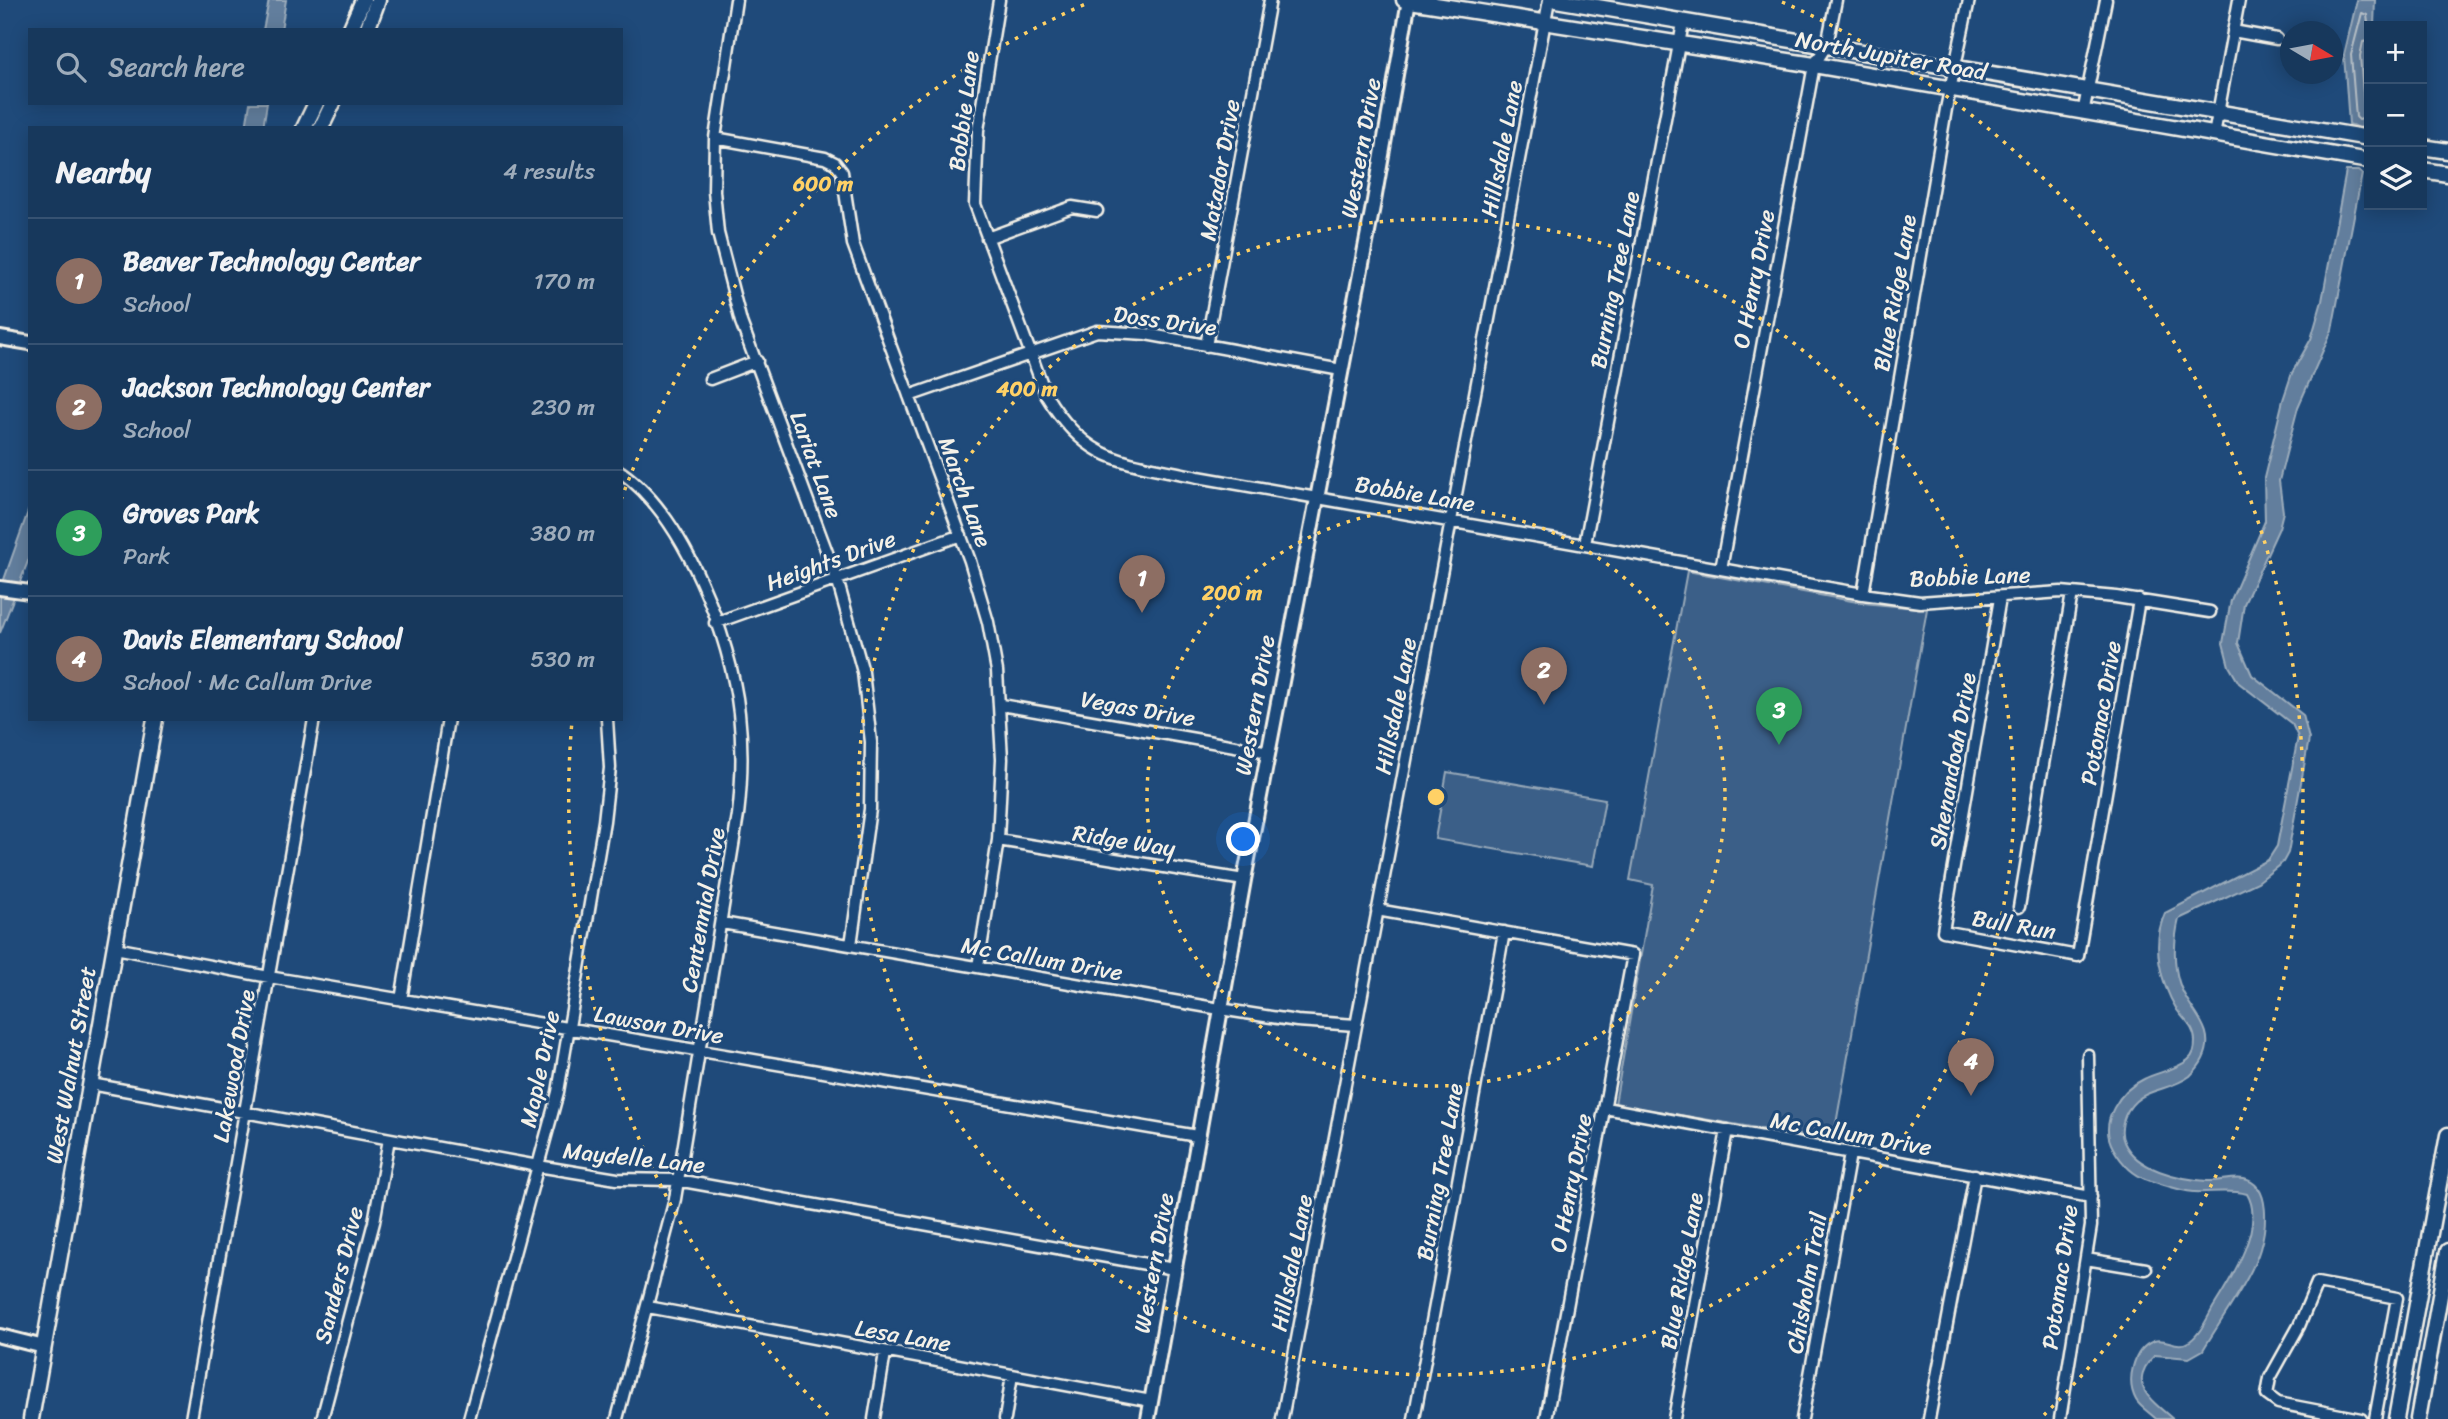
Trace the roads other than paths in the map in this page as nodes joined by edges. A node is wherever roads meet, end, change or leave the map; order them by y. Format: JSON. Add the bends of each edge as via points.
{"nodes":[{"id":1,"x":365,"y":0,"type":"edge"},
{"id":2,"x":378,"y":0,"type":"edge"},
{"id":3,"x":736,"y":0,"type":"edge"},
{"id":4,"x":999,"y":0,"type":"edge"},
{"id":5,"x":1270,"y":0,"type":"edge"},
{"id":6,"x":1407,"y":0,"type":"edge"},
{"id":7,"x":1549,"y":0,"type":"edge"},
{"id":8,"x":1556,"y":0,"type":"edge"},
{"id":9,"x":1836,"y":0,"type":"edge"},
{"id":10,"x":1969,"y":0,"type":"edge"},
{"id":11,"x":2106,"y":0,"type":"edge"},
{"id":12,"x":2239,"y":0,"type":"edge"},
{"id":13,"x":1476,"y":7,"type":"edge"},
{"id":14,"x":1683,"y":23,"type":"junction"},
{"id":15,"x":1545,"y":24,"type":"junction"},
{"id":16,"x":351,"y":28,"type":"edge"},
{"id":17,"x":359,"y":28,"type":"edge"},
{"id":18,"x":368,"y":28,"type":"edge"},
{"id":19,"x":2233,"y":31,"type":"junction"},
{"id":20,"x":2277,"y":39,"type":"dead end"},
{"id":21,"x":1679,"y":44,"type":"junction"},
{"id":22,"x":1827,"y":45,"type":"junction"},
{"id":23,"x":1814,"y":65,"type":"junction"},
{"id":24,"x":1955,"y":68,"type":"junction"},
{"id":25,"x":1950,"y":89,"type":"junction"},
{"id":26,"x":2087,"y":91,"type":"junction"},
{"id":27,"x":315,"y":105,"type":"edge"},
{"id":28,"x":332,"y":105,"type":"edge"},
{"id":29,"x":2218,"y":112,"type":"junction"},
{"id":30,"x":2083,"y":113,"type":"junction"},
{"id":31,"x":305,"y":126,"type":"edge"},
{"id":32,"x":322,"y":126,"type":"edge"},
{"id":33,"x":2214,"y":135,"type":"junction"},
{"id":34,"x":2364,"y":137,"type":"edge"},
{"id":35,"x":716,"y":138,"type":"junction"},
{"id":36,"x":2427,"y":149,"type":"edge"},
{"id":37,"x":2448,"y":151,"type":"edge"},
{"id":38,"x":2364,"y":160,"type":"edge"},
{"id":39,"x":2427,"y":171,"type":"edge"},
{"id":40,"x":2448,"y":174,"type":"edge"},
{"id":41,"x":1097,"y":211,"type":"dead end"},
{"id":42,"x":987,"y":238,"type":"junction"},
{"id":43,"x":0,"y":338,"type":"edge"},
{"id":44,"x":28,"y":343,"type":"edge"},
{"id":45,"x":1206,"y":346,"type":"junction"},
{"id":46,"x":1031,"y":352,"type":"junction"},
{"id":47,"x":757,"y":361,"type":"junction"},
{"id":48,"x":1341,"y":370,"type":"junction"},
{"id":49,"x":710,"y":379,"type":"dead end"},
{"id":50,"x":909,"y":396,"type":"junction"},
{"id":51,"x":623,"y":474,"type":"edge"},
{"id":52,"x":1317,"y":497,"type":"junction"},
{"id":53,"x":1452,"y":519,"type":"junction"},
{"id":54,"x":961,"y":535,"type":"junction"},
{"id":55,"x":1585,"y":544,"type":"junction"},
{"id":56,"x":1721,"y":569,"type":"junction"},
{"id":57,"x":837,"y":579,"type":"junction"},
{"id":58,"x":0,"y":588,"type":"edge"},
{"id":59,"x":24,"y":592,"type":"edge"},
{"id":60,"x":2072,"y":593,"type":"junction"},
{"id":61,"x":1863,"y":594,"type":"junction"},
{"id":62,"x":2000,"y":598,"type":"junction"},
{"id":63,"x":2139,"y":600,"type":"junction"},
{"id":64,"x":2210,"y":612,"type":"dead end"},
{"id":65,"x":715,"y":623,"type":"junction"},
{"id":66,"x":1001,"y":705,"type":"junction"},
{"id":67,"x":155,"y":721,"type":"edge"},
{"id":68,"x":314,"y":721,"type":"edge"},
{"id":69,"x":448,"y":721,"type":"edge"},
{"id":70,"x":607,"y":721,"type":"edge"},
{"id":71,"x":1269,"y":752,"type":"junction"},
{"id":72,"x":998,"y":840,"type":"junction"},
{"id":73,"x":1244,"y":880,"type":"junction"},
{"id":74,"x":2019,"y":907,"type":"dead end"},
{"id":75,"x":1377,"y":910,"type":"junction"},
{"id":76,"x":722,"y":923,"type":"junction"},
{"id":77,"x":1943,"y":931,"type":"joint"},
{"id":78,"x":1504,"y":932,"type":"junction"},
{"id":79,"x":851,"y":945,"type":"junction"},
{"id":80,"x":115,"y":948,"type":"junction"},
{"id":81,"x":2078,"y":956,"type":"joint"},
{"id":82,"x":978,"y":967,"type":"junction"},
{"id":83,"x":269,"y":978,"type":"junction"},
{"id":84,"x":401,"y":1000,"type":"junction"},
{"id":85,"x":1220,"y":1009,"type":"junction"},
{"id":86,"x":1356,"y":1025,"type":"junction"},
{"id":87,"x":569,"y":1028,"type":"junction"},
{"id":88,"x":698,"y":1051,"type":"junction"},
{"id":89,"x":2088,"y":1055,"type":"dead end"},
{"id":90,"x":91,"y":1084,"type":"junction"},
{"id":91,"x":1605,"y":1108,"type":"junction"},
{"id":92,"x":245,"y":1112,"type":"junction"},
{"id":93,"x":1727,"y":1130,"type":"junction"},
{"id":94,"x":2448,"y":1135,"type":"edge"},
{"id":95,"x":1198,"y":1136,"type":"junction"},
{"id":96,"x":389,"y":1139,"type":"junction"},
{"id":97,"x":1850,"y":1154,"type":"junction"},
{"id":98,"x":538,"y":1167,"type":"junction"},
{"id":99,"x":1975,"y":1175,"type":"junction"},
{"id":100,"x":677,"y":1180,"type":"junction"},
{"id":101,"x":2444,"y":1185,"type":"edge"},
{"id":102,"x":2091,"y":1197,"type":"junction"},
{"id":103,"x":2448,"y":1251,"type":"edge"},
{"id":104,"x":2086,"y":1259,"type":"junction"},
{"id":105,"x":1174,"y":1269,"type":"junction"},
{"id":106,"x":2146,"y":1269,"type":"dead end"},
{"id":107,"x":648,"y":1307,"type":"junction"},
{"id":108,"x":0,"y":1336,"type":"edge"},
{"id":109,"x":44,"y":1347,"type":"junction"},
{"id":110,"x":885,"y":1353,"type":"junction"},
{"id":111,"x":1012,"y":1375,"type":"junction"},
{"id":112,"x":1151,"y":1401,"type":"junction"},
{"id":113,"x":2339,"y":1417,"type":"edge"},
{"id":114,"x":31,"y":1419,"type":"edge"},
{"id":115,"x":191,"y":1419,"type":"edge"},
{"id":116,"x":323,"y":1419,"type":"edge"},
{"id":117,"x":469,"y":1419,"type":"edge"},
{"id":118,"x":617,"y":1419,"type":"edge"},
{"id":119,"x":874,"y":1419,"type":"edge"},
{"id":120,"x":1005,"y":1419,"type":"edge"},
{"id":121,"x":1148,"y":1419,"type":"edge"},
{"id":122,"x":1282,"y":1419,"type":"edge"},
{"id":123,"x":1414,"y":1419,"type":"edge"},
{"id":124,"x":1546,"y":1419,"type":"edge"},
{"id":125,"x":1674,"y":1419,"type":"edge"},
{"id":126,"x":1802,"y":1419,"type":"edge"},
{"id":127,"x":1929,"y":1419,"type":"edge"},
{"id":128,"x":2060,"y":1419,"type":"edge"},
{"id":129,"x":2361,"y":1419,"type":"edge"},
{"id":130,"x":2375,"y":1419,"type":"edge"},
{"id":131,"x":2396,"y":1419,"type":"edge"},
{"id":132,"x":2418,"y":1419,"type":"edge"}],
"edges":[{"from":1,"to":16,"type":"main road"},
{"from":1,"to":17,"type":"main road","via":[[367,8]]},
{"from":2,"to":18,"type":"main road"},
{"from":3,"to":35,"type":"street","name":"Lariat Lane"},
{"from":4,"to":42,"type":"street","name":"Bobbie Lane","via":[[975,159],[975,204]]},
{"from":5,"to":45,"type":"street","name":"Matador Drive"},
{"from":6,"to":13,"type":"main road","name":"North Jupiter Road"},
{"from":6,"to":48,"type":"street","name":"Western Drive"},
{"from":7,"to":15,"type":"street","name":"Hillsdale Lane"},
{"from":8,"to":14,"type":"main road","name":"North Jupiter Road"},
{"from":9,"to":22,"type":"street","name":"O Henry Drive"},
{"from":10,"to":24,"type":"street","name":"Blue Ridge Lane"},
{"from":11,"to":26,"type":"street"},
{"from":12,"to":19,"type":"street"},
{"from":13,"to":15,"type":"main road","name":"North Jupiter Road"},
{"from":14,"to":21,"type":"street","name":"Burning Tree Lane"},
{"from":14,"to":22,"type":"main road","name":"North Jupiter Road"},
{"from":15,"to":21,"type":"main road","name":"North Jupiter Road"},
{"from":15,"to":53,"type":"street","name":"Hillsdale Lane"},
{"from":19,"to":20,"type":"street"},
{"from":19,"to":29,"type":"street"},
{"from":21,"to":23,"type":"main road","name":"North Jupiter Road"},
{"from":21,"to":55,"type":"street","name":"Burning Tree Lane"},
{"from":22,"to":23,"type":"street","name":"O Henry Drive"},
{"from":22,"to":24,"type":"main road","name":"North Jupiter Road"},
{"from":23,"to":25,"type":"main road","name":"North Jupiter Road"},
{"from":23,"to":56,"type":"street","name":"O Henry Drive"},
{"from":24,"to":25,"type":"street","name":"Blue Ridge Lane"},
{"from":24,"to":26,"type":"main road","name":"North Jupiter Road"},
{"from":25,"to":30,"type":"main road","name":"North Jupiter Road"},
{"from":25,"to":61,"type":"street","name":"Blue Ridge Lane"},
{"from":26,"to":29,"type":"main road","name":"North Jupiter Road"},
{"from":26,"to":30,"type":"street"},
{"from":27,"to":31,"type":"main road"},
{"from":28,"to":32,"type":"main road"},
{"from":29,"to":33,"type":"street"},
{"from":29,"to":34,"type":"main road","name":"North Jupiter Road"},
{"from":30,"to":33,"type":"main road","name":"North Jupiter Road"},
{"from":33,"to":38,"type":"main road","name":"North Jupiter Road"},
{"from":35,"to":47,"type":"street","name":"Lariat Lane","via":[[713,191],[718,233],[741,323]]},
{"from":35,"to":50,"type":"street","name":"March Lane","via":[[825,158],[842,172],[853,244]]},
{"from":36,"to":37,"type":"main road"},
{"from":39,"to":40,"type":"main road"},
{"from":41,"to":42,"type":"street","via":[[1072,207]]},
{"from":42,"to":46,"type":"street","name":"Bobbie Lane"},
{"from":43,"to":44,"type":"street"},
{"from":45,"to":46,"type":"street","name":"Doss Drive","via":[[1146,334],[1097,331]]},
{"from":45,"to":48,"type":"street","name":"Doss Drive"},
{"from":46,"to":50,"type":"street","name":"Doss Drive"},
{"from":46,"to":52,"type":"street","name":"Bobbie Lane","via":[[1046,395],[1061,420],[1078,439],[1102,454],[1198,477]]},
{"from":47,"to":49,"type":"street"},
{"from":47,"to":57,"type":"street","name":"Lariat Lane"},
{"from":48,"to":52,"type":"street","name":"Western Drive"},
{"from":50,"to":54,"type":"street","name":"March Lane"},
{"from":51,"to":65,"type":"street","name":"Centennial Drive","via":[[671,528],[693,566]]},
{"from":52,"to":53,"type":"street","name":"Bobbie Lane"},
{"from":52,"to":71,"type":"street","name":"Western Drive"},
{"from":53,"to":55,"type":"street","name":"Bobbie Lane"},
{"from":53,"to":75,"type":"street","name":"Hillsdale Lane"},
{"from":54,"to":57,"type":"street","name":"Heights Drive"},
{"from":54,"to":66,"type":"street","name":"March Lane","via":[[988,622]]},
{"from":55,"to":56,"type":"street","name":"Bobbie Lane"},
{"from":56,"to":61,"type":"street","name":"Bobbie Lane"},
{"from":57,"to":65,"type":"street","name":"Heights Drive"},
{"from":57,"to":79,"type":"street","name":"Lariat Lane","via":[[859,652],[871,742],[870,809]]},
{"from":58,"to":59,"type":"street"},
{"from":60,"to":62,"type":"street","name":"Bobbie Lane"},
{"from":60,"to":63,"type":"street","name":"Bobbie Lane"},
{"from":60,"to":74,"type":"street"},
{"from":61,"to":62,"type":"street","name":"Bobbie Lane","via":[[1920,602]]},
{"from":62,"to":77,"type":"street","name":"Shenandoah Drive"},
{"from":63,"to":64,"type":"street","name":"Bobbie Lane"},
{"from":63,"to":81,"type":"street","name":"Potomac Drive"},
{"from":65,"to":76,"type":"street","name":"Centennial Drive","via":[[732,674],[742,752]]},
{"from":66,"to":71,"type":"street","name":"Vegas Drive"},
{"from":66,"to":72,"type":"street","name":"March Lane"},
{"from":67,"to":80,"type":"main road","name":"West Walnut Street"},
{"from":68,"to":83,"type":"street","name":"Lakewood Drive"},
{"from":69,"to":84,"type":"street"},
{"from":70,"to":87,"type":"street","name":"Maple Drive","via":[[610,768],[604,821]]},
{"from":71,"to":73,"type":"street","name":"Western Drive"},
{"from":72,"to":73,"type":"street","name":"Ridge Way"},
{"from":72,"to":82,"type":"street","name":"March Lane"},
{"from":73,"to":85,"type":"street","name":"Western Drive"},
{"from":75,"to":78,"type":"street"},
{"from":75,"to":86,"type":"street","name":"Hillsdale Lane"},
{"from":76,"to":79,"type":"street","name":"Mc Callum Drive"},
{"from":76,"to":88,"type":"street","name":"Centennial Drive"},
{"from":77,"to":81,"type":"street","name":"Bull Run"},
{"from":78,"to":91,"type":"street","name":"O Henry Drive","via":[[1633,955]]},
{"from":78,"to":123,"type":"street","name":"Burning Tree Lane"},
{"from":79,"to":82,"type":"street","name":"Mc Callum Drive"},
{"from":80,"to":83,"type":"street","name":"Lawson Drive"},
{"from":80,"to":90,"type":"main road","name":"West Walnut Street"},
{"from":82,"to":85,"type":"street","name":"Mc Callum Drive"},
{"from":83,"to":84,"type":"street","name":"Lawson Drive"},
{"from":83,"to":92,"type":"street","name":"Lakewood Drive"},
{"from":84,"to":87,"type":"street","name":"Lawson Drive"},
{"from":85,"to":86,"type":"street","name":"Mc Callum Drive"},
{"from":85,"to":95,"type":"street","name":"Western Drive"},
{"from":86,"to":122,"type":"street","name":"Hillsdale Lane"},
{"from":87,"to":88,"type":"street","name":"Lawson Drive"},
{"from":87,"to":98,"type":"street","name":"Maple Drive"},
{"from":88,"to":95,"type":"street","name":"Lawson Drive"},
{"from":88,"to":100,"type":"street","name":"Centennial Drive"},
{"from":89,"to":102,"type":"street","name":"Potomac Drive"},
{"from":90,"to":92,"type":"street","name":"Maydelle Lane"},
{"from":90,"to":109,"type":"main road","name":"West Walnut Street"},
{"from":91,"to":93,"type":"street","name":"Mc Callum Drive"},
{"from":91,"to":124,"type":"street","name":"O Henry Drive"},
{"from":92,"to":96,"type":"street","name":"Maydelle Lane"},
{"from":92,"to":115,"type":"street","name":"Lakewood Drive"},
{"from":93,"to":97,"type":"street","name":"Mc Callum Drive"},
{"from":93,"to":125,"type":"street","name":"Blue Ridge Lane"},
{"from":94,"to":101,"type":"main road"},
{"from":95,"to":105,"type":"street","name":"Western Drive"},
{"from":96,"to":98,"type":"street","name":"Maydelle Lane"},
{"from":96,"to":116,"type":"street","name":"Sanders Drive","via":[[374,1222]]},
{"from":97,"to":99,"type":"street","name":"Mc Callum Drive"},
{"from":97,"to":126,"type":"street","name":"Chisholm Trail"},
{"from":98,"to":100,"type":"street","name":"Maydelle Lane","via":[[617,1179]]},
{"from":98,"to":117,"type":"street","name":"Maple Drive"},
{"from":99,"to":102,"type":"street","name":"Mc Callum Drive"},
{"from":99,"to":127,"type":"street"},
{"from":100,"to":105,"type":"street","name":"Maydelle Lane"},
{"from":100,"to":107,"type":"street","name":"Centennial Drive"},
{"from":101,"to":131,"type":"main road"},
{"from":102,"to":104,"type":"street","name":"Potomac Drive"},
{"from":103,"to":132,"type":"main road"},
{"from":104,"to":106,"type":"street"},
{"from":104,"to":128,"type":"street","name":"Potomac Drive"},
{"from":105,"to":112,"type":"street","name":"Western Drive"},
{"from":107,"to":110,"type":"street","name":"Lesa Lane"},
{"from":107,"to":118,"type":"street","name":"Centennial Drive"},
{"from":108,"to":109,"type":"street"},
{"from":109,"to":114,"type":"main road","name":"West Walnut Street"},
{"from":110,"to":111,"type":"street","name":"Lesa Lane"},
{"from":110,"to":119,"type":"street"},
{"from":111,"to":112,"type":"street","name":"Lesa Lane"},
{"from":111,"to":120,"type":"street"},
{"from":112,"to":121,"type":"street","name":"Western Drive"},
{"from":113,"to":129,"type":"street"},
{"from":113,"to":130,"type":"street","via":[[2271,1401],[2267,1395],[2270,1378],[2317,1283],[2397,1298]]}]}
